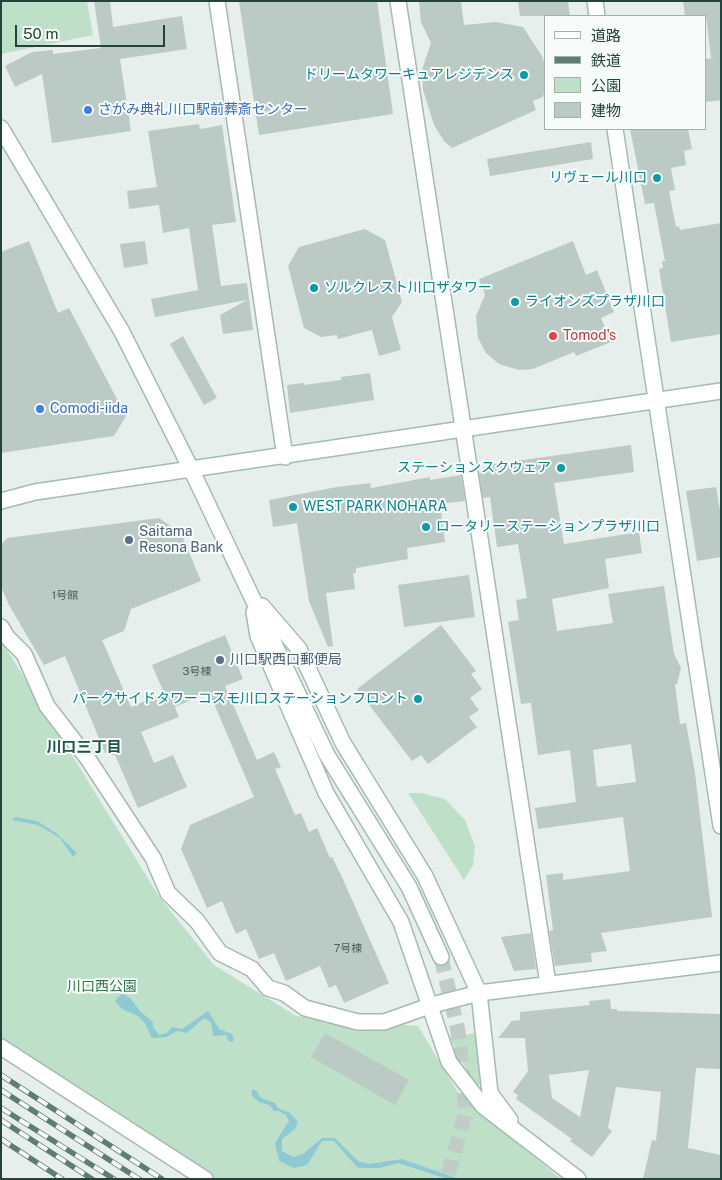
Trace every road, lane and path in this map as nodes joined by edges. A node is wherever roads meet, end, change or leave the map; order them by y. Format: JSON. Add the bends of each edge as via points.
{"nodes":[{"id":1,"x":218,"y":1,"type":"edge"},
{"id":2,"x":398,"y":1,"type":"edge"},
{"id":3,"x":595,"y":1,"type":"edge"},
{"id":4,"x":597,"y":15,"type":"edge"},
{"id":5,"x":1,"y":128,"type":"edge"},
{"id":6,"x":615,"y":130,"type":"edge"},
{"id":7,"x":721,"y":391,"type":"edge"},
{"id":8,"x":658,"y":401,"type":"junction"},
{"id":9,"x":464,"y":428,"type":"junction"},
{"id":10,"x":285,"y":457,"type":"junction"},
{"id":11,"x":191,"y":469,"type":"junction"},
{"id":12,"x":1,"y":492,"type":"edge"},
{"id":13,"x":35,"y":492,"type":"junction"},
{"id":14,"x":1,"y":501,"type":"edge"},
{"id":15,"x":251,"y":593,"type":"junction"},
{"id":16,"x":1,"y":627,"type":"edge"},
{"id":17,"x":721,"y":826,"type":"edge"},
{"id":18,"x":441,"y":957,"type":"tunnel mouth"},
{"id":19,"x":721,"y":964,"type":"edge"},
{"id":20,"x":548,"y":984,"type":"junction"},
{"id":21,"x":479,"y":993,"type":"junction"},
{"id":22,"x":432,"y":1005,"type":"junction"},
{"id":23,"x":1,"y":1048,"type":"edge"},
{"id":24,"x":520,"y":1133,"type":"junction"},
{"id":25,"x":206,"y":1179,"type":"edge"},
{"id":26,"x":578,"y":1179,"type":"edge"}],
"edges":[{"from":1,"to":10,"type":"street"},
{"from":2,"to":9,"type":"street"},
{"from":3,"to":4,"type":"street"},
{"from":5,"to":11,"type":"street","via":[[122,332]]},
{"from":6,"to":8,"type":"street"},
{"from":7,"to":8,"type":"street"},
{"from":8,"to":9,"type":"street"},
{"from":8,"to":17,"type":"street"},
{"from":9,"to":10,"type":"street"},
{"from":9,"to":20,"type":"street"},
{"from":10,"to":11,"type":"street"},
{"from":11,"to":13,"type":"street"},
{"from":11,"to":15,"type":"street"},
{"from":12,"to":13,"type":"street"},
{"from":13,"to":14,"type":"street"},
{"from":15,"to":18,"type":"street","via":[[327,755],[409,888]]},
{"from":15,"to":21,"type":"street","via":[[299,649],[343,743],[425,876]]},
{"from":15,"to":22,"type":"street","via":[[258,636],[326,793],[401,922]]},
{"from":16,"to":22,"type":"street","via":[[24,654],[47,706],[88,759],[153,858],[168,893],[197,921],[220,953],[252,969],[268,988],[284,993],[306,1008],[358,1022],[384,1022]]},
{"from":19,"to":20,"type":"street"},
{"from":20,"to":21,"type":"street"},
{"from":21,"to":22,"type":"street"},
{"from":21,"to":24,"type":"street","via":[[490,1093]]},
{"from":22,"to":24,"type":"street","via":[[450,1062],[483,1106]]},
{"from":23,"to":25,"type":"street"},
{"from":24,"to":26,"type":"street"}]}
